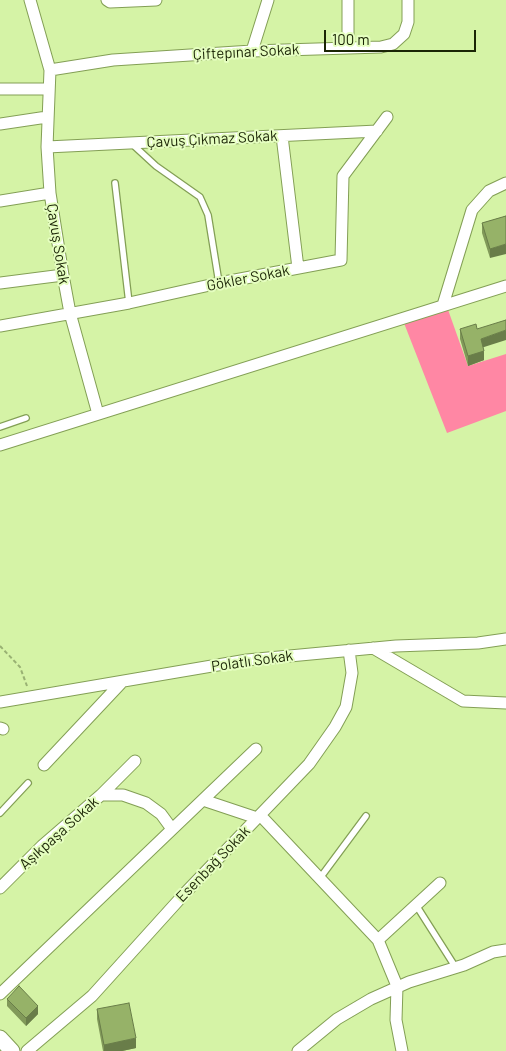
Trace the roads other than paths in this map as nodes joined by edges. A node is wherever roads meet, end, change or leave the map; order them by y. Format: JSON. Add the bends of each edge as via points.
{"nodes":[{"id":1,"x":30,"y":0,"type":"edge"},
{"id":2,"x":108,"y":0,"type":"edge"},
{"id":3,"x":156,"y":0,"type":"edge"},
{"id":4,"x":268,"y":0,"type":"edge"},
{"id":5,"x":348,"y":0,"type":"edge"},
{"id":6,"x":408,"y":0,"type":"edge"},
{"id":7,"x":348,"y":48,"type":"junction"},
{"id":8,"x":252,"y":51,"type":"junction"},
{"id":9,"x":50,"y":70,"type":"junction"},
{"id":10,"x":0,"y":89,"type":"edge"},
{"id":11,"x":48,"y":89,"type":"junction"},
{"id":12,"x":47,"y":117,"type":"junction"},
{"id":13,"x":388,"y":117,"type":"dead end"},
{"id":14,"x":0,"y":124,"type":"edge"},
{"id":15,"x":377,"y":131,"type":"junction"},
{"id":16,"x":282,"y":136,"type":"junction"},
{"id":17,"x":131,"y":143,"type":"junction"},
{"id":18,"x":47,"y":147,"type":"junction"},
{"id":19,"x":115,"y":183,"type":"dead end"},
{"id":20,"x":506,"y":183,"type":"edge"},
{"id":21,"x":50,"y":193,"type":"junction"},
{"id":22,"x":0,"y":201,"type":"edge"},
{"id":23,"x":298,"y":268,"type":"junction"},
{"id":24,"x":63,"y":275,"type":"junction"},
{"id":25,"x":0,"y":283,"type":"edge"},
{"id":26,"x":219,"y":283,"type":"junction"},
{"id":27,"x":506,"y":286,"type":"edge"},
{"id":28,"x":129,"y":304,"type":"junction"},
{"id":29,"x":444,"y":305,"type":"junction"},
{"id":30,"x":70,"y":313,"type":"junction"},
{"id":31,"x":0,"y":326,"type":"edge"},
{"id":32,"x":98,"y":414,"type":"junction"},
{"id":33,"x":26,"y":418,"type":"dead end"},
{"id":34,"x":0,"y":427,"type":"edge"},
{"id":35,"x":0,"y":445,"type":"edge"},
{"id":36,"x":506,"y":639,"type":"edge"},
{"id":37,"x":373,"y":648,"type":"junction"},
{"id":38,"x":349,"y":650,"type":"junction"},
{"id":39,"x":122,"y":682,"type":"junction"},
{"id":40,"x":0,"y":702,"type":"edge"},
{"id":41,"x":506,"y":703,"type":"edge"},
{"id":42,"x":256,"y":749,"type":"dead end"},
{"id":43,"x":135,"y":761,"type":"dead end"},
{"id":44,"x":44,"y":765,"type":"dead end"},
{"id":45,"x":28,"y":783,"type":"dead end"},
{"id":46,"x":101,"y":795,"type":"junction"},
{"id":47,"x":203,"y":800,"type":"junction"},
{"id":48,"x":0,"y":813,"type":"edge"},
{"id":49,"x":366,"y":816,"type":"dead end"},
{"id":50,"x":258,"y":817,"type":"junction"},
{"id":51,"x":172,"y":828,"type":"junction"},
{"id":52,"x":320,"y":878,"type":"junction"},
{"id":53,"x":440,"y":883,"type":"dead end"},
{"id":54,"x":0,"y":888,"type":"edge"},
{"id":55,"x":416,"y":905,"type":"junction"},
{"id":56,"x":378,"y":940,"type":"junction"},
{"id":57,"x":506,"y":950,"type":"edge"},
{"id":58,"x":456,"y":968,"type":"junction"},
{"id":59,"x":398,"y":986,"type":"junction"},
{"id":60,"x":0,"y":994,"type":"edge"},
{"id":61,"x":0,"y":1038,"type":"edge"},
{"id":62,"x":12,"y":1051,"type":"edge"},
{"id":63,"x":27,"y":1051,"type":"edge"},
{"id":64,"x":298,"y":1051,"type":"edge"},
{"id":65,"x":402,"y":1051,"type":"edge"}],
"edges":[{"from":1,"to":9,"type":"street"},
{"from":2,"to":3,"type":"street"},
{"from":4,"to":8,"type":"street"},
{"from":5,"to":7,"type":"street"},
{"from":6,"to":7,"type":"street","name":"Çiftepınar Sokak","via":[[407,26],[398,41],[381,47]]},
{"from":7,"to":8,"type":"street","name":"Çiftepınar Sokak"},
{"from":8,"to":9,"type":"street","name":"Çiftepınar Sokak","via":[[113,60]]},
{"from":9,"to":11,"type":"street","name":"Çavuş Sokak"},
{"from":10,"to":11,"type":"street"},
{"from":11,"to":12,"type":"street","name":"Çavuş Sokak"},
{"from":12,"to":14,"type":"street"},
{"from":12,"to":18,"type":"street","name":"Çavuş Sokak"},
{"from":13,"to":15,"type":"street","name":"Gökler Sokak"},
{"from":15,"to":16,"type":"street","name":"Çavuş Çıkmaz Sokak"},
{"from":15,"to":23,"type":"street","name":"Gökler Sokak","via":[[343,176],[341,260]]},
{"from":16,"to":17,"type":"street","name":"Çavuş Çıkmaz Sokak"},
{"from":16,"to":23,"type":"street"},
{"from":17,"to":18,"type":"street","name":"Çavuş Çıkmaz Sokak"},
{"from":17,"to":26,"type":"lane","via":[[156,166],[200,197],[208,215]]},
{"from":18,"to":21,"type":"street","name":"Çavuş Sokak"},
{"from":19,"to":28,"type":"lane"},
{"from":20,"to":29,"type":"street","via":[[490,191],[472,210]]},
{"from":21,"to":22,"type":"street"},
{"from":21,"to":24,"type":"street","name":"Çavuş Sokak"},
{"from":23,"to":26,"type":"street","name":"Gökler Sokak"},
{"from":24,"to":25,"type":"street"},
{"from":24,"to":30,"type":"street","name":"Çavuş Sokak"},
{"from":26,"to":28,"type":"street","name":"Gökler Sokak"},
{"from":27,"to":29,"type":"street"},
{"from":28,"to":30,"type":"street","name":"Gökler Sokak"},
{"from":29,"to":32,"type":"street"},
{"from":30,"to":31,"type":"street","name":"Gökler Sokak"},
{"from":30,"to":32,"type":"street","name":"Çavuş Sokak"},
{"from":32,"to":35,"type":"street"},
{"from":33,"to":34,"type":"lane"},
{"from":36,"to":37,"type":"street","name":"Polatlı Sokak"},
{"from":37,"to":38,"type":"street","name":"Polatlı Sokak"},
{"from":37,"to":41,"type":"street","via":[[463,701]]},
{"from":38,"to":39,"type":"street","name":"Polatlı Sokak","via":[[247,660]]},
{"from":38,"to":50,"type":"street","name":"Esenbağ Sokak","via":[[351,685],[341,717],[309,764]]},
{"from":39,"to":40,"type":"street","name":"Polatlı Sokak"},
{"from":39,"to":44,"type":"street"},
{"from":42,"to":47,"type":"street"},
{"from":43,"to":46,"type":"street"},
{"from":45,"to":48,"type":"lane"},
{"from":46,"to":51,"type":"street","name":"Aşıkpaşa Sokak","via":[[123,795],[146,803]]},
{"from":46,"to":54,"type":"street","name":"Aşıkpaşa Sokak"},
{"from":47,"to":50,"type":"street"},
{"from":47,"to":51,"type":"street"},
{"from":49,"to":52,"type":"lane"},
{"from":50,"to":52,"type":"street"},
{"from":50,"to":63,"type":"street","name":"Esenbağ Sokak","via":[[92,996]]},
{"from":51,"to":60,"type":"street"},
{"from":52,"to":56,"type":"street"},
{"from":53,"to":55,"type":"street"},
{"from":55,"to":56,"type":"street"},
{"from":55,"to":58,"type":"lane"},
{"from":56,"to":59,"type":"street"},
{"from":57,"to":58,"type":"street","via":[[493,952]]},
{"from":58,"to":59,"type":"street"},
{"from":59,"to":64,"type":"street","via":[[354,1008]]},
{"from":59,"to":65,"type":"street","via":[[396,1020]]},
{"from":61,"to":62,"type":"street"}]}
